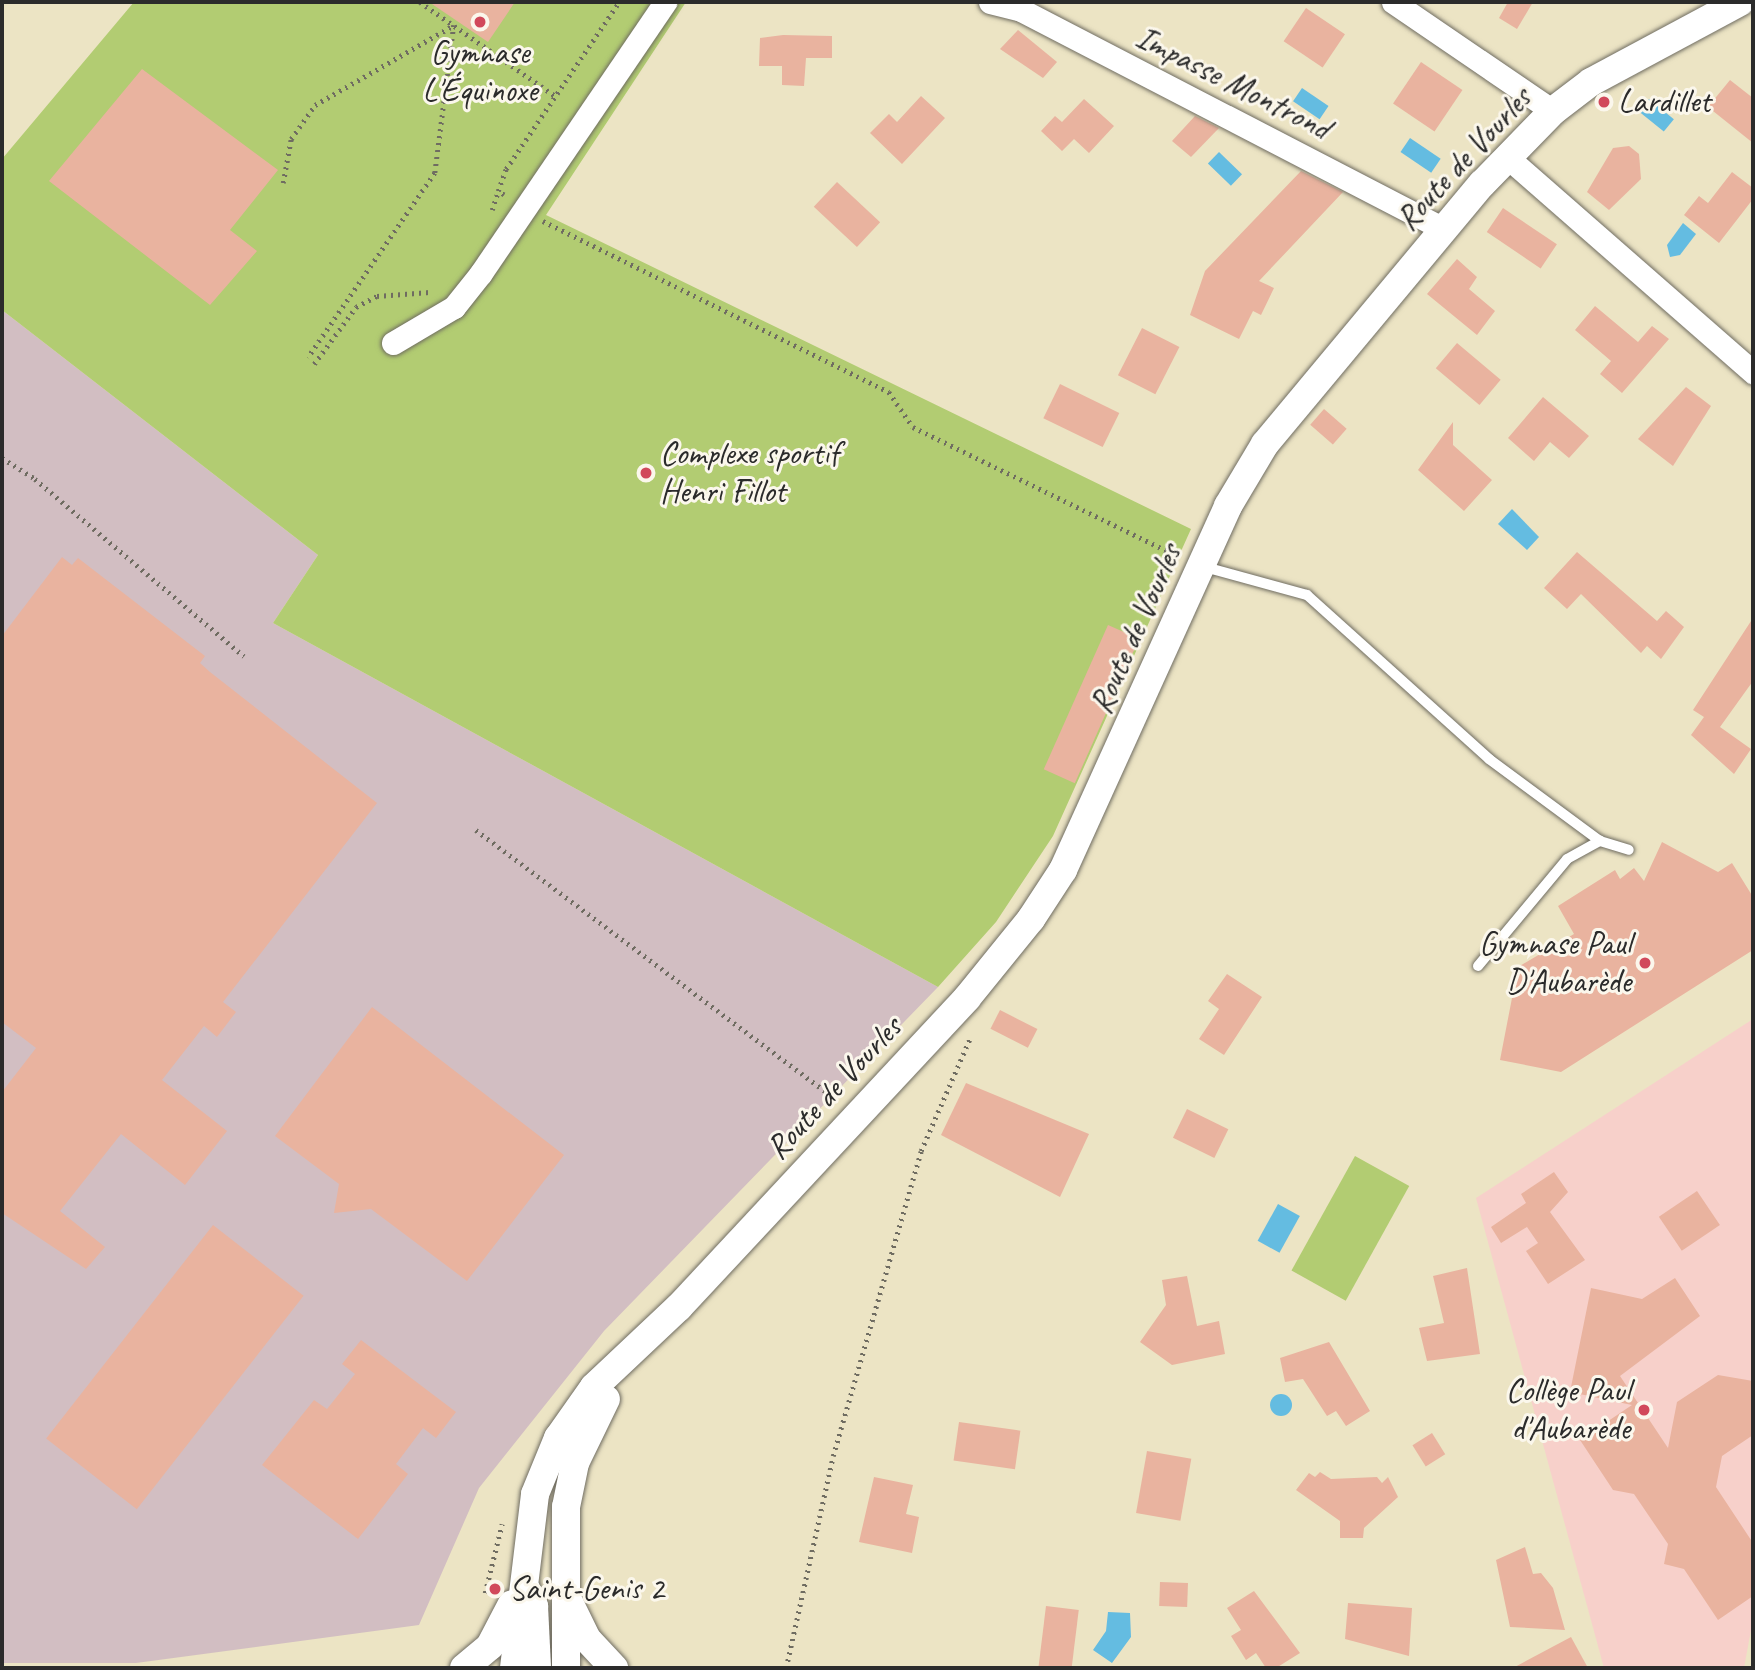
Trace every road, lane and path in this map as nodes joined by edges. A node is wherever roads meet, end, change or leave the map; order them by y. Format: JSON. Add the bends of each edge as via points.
{"nodes":[{"id":1,"x":420,"y":2,"type":"edge"},
{"id":2,"x":619,"y":2,"type":"edge"},
{"id":3,"x":665,"y":2,"type":"edge"},
{"id":4,"x":990,"y":2,"type":"edge"},
{"id":5,"x":1392,"y":2,"type":"edge"},
{"id":6,"x":1740,"y":2,"type":"edge"},
{"id":7,"x":1024,"y":6,"type":"edge"},
{"id":8,"x":454,"y":25,"type":"junction"},
{"id":9,"x":555,"y":96,"type":"junction"},
{"id":10,"x":1553,"y":111,"type":"junction"},
{"id":11,"x":1507,"y":157,"type":"junction"},
{"id":12,"x":283,"y":183,"type":"dead end"},
{"id":13,"x":498,"y":191,"type":"junction"},
{"id":14,"x":526,"y":209,"type":"junction"},
{"id":15,"x":490,"y":214,"type":"dead end"},
{"id":16,"x":1444,"y":229,"type":"junction"},
{"id":17,"x":439,"y":290,"type":"dead end"},
{"id":18,"x":393,"y":343,"type":"dead end"},
{"id":19,"x":308,"y":358,"type":"dead end"},
{"id":20,"x":314,"y":364,"type":"dead end"},
{"id":21,"x":1753,"y":372,"type":"edge"},
{"id":22,"x":2,"y":458,"type":"edge"},
{"id":23,"x":1201,"y":565,"type":"junction"},
{"id":24,"x":244,"y":656,"type":"dead end"},
{"id":25,"x":476,"y":830,"type":"dead end"},
{"id":26,"x":1600,"y":841,"type":"junction"},
{"id":27,"x":1629,"y":850,"type":"dead end"},
{"id":28,"x":1478,"y":966,"type":"dead end"},
{"id":29,"x":967,"y":998,"type":"junction"},
{"id":30,"x":856,"y":1115,"type":"junction"},
{"id":31,"x":646,"y":1338,"type":"junction"},
{"id":32,"x":521,"y":1579,"type":"junction"},
{"id":33,"x":564,"y":1589,"type":"junction"},
{"id":34,"x":464,"y":1668,"type":"edge"},
{"id":35,"x":514,"y":1668,"type":"edge"},
{"id":36,"x":537,"y":1668,"type":"edge"},
{"id":37,"x":566,"y":1668,"type":"edge"},
{"id":38,"x":614,"y":1668,"type":"edge"},
{"id":39,"x":786,"y":1668,"type":"edge"}],
"edges":[{"from":1,"to":8,"type":"path"},
{"from":2,"to":9,"type":"path"},
{"from":3,"to":14,"type":"street"},
{"from":4,"to":7,"type":"street","name":"Impasse Montrond"},
{"from":5,"to":10,"type":"street"},
{"from":6,"to":10,"type":"street","name":"Route de Vourles","via":[[1591,82]]},
{"from":7,"to":16,"type":"street","name":"Impasse Montrond"},
{"from":8,"to":9,"type":"path"},
{"from":8,"to":12,"type":"path","via":[[315,105],[291,139]]},
{"from":8,"to":19,"type":"path","via":[[435,173],[394,241]]},
{"from":9,"to":13,"type":"path","via":[[506,169]]},
{"from":10,"to":11,"type":"street","name":"Route de Vourles"},
{"from":11,"to":16,"type":"street","name":"Route de Vourles"},
{"from":11,"to":21,"type":"street"},
{"from":13,"to":14,"type":"path"},
{"from":13,"to":15,"type":"path"},
{"from":14,"to":18,"type":"street","via":[[454,307]]},
{"from":14,"to":23,"type":"path","via":[[889,392],[913,427]]},
{"from":16,"to":23,"type":"street","name":"Route de Vourles","via":[[1265,444]]},
{"from":17,"to":20,"type":"path","via":[[377,296],[356,307]]},
{"from":22,"to":24,"type":"path","via":[[35,479]]},
{"from":23,"to":26,"type":"lane","via":[[1307,595],[1489,759]]},
{"from":23,"to":29,"type":"street","name":"Route de Vourles","via":[[1063,870]]},
{"from":25,"to":30,"type":"path"},
{"from":26,"to":27,"type":"lane"},
{"from":26,"to":28,"type":"lane","via":[[1567,859]]},
{"from":29,"to":30,"type":"street","name":"Route de Vourles"},
{"from":29,"to":39,"type":"path","via":[[980,1014],[921,1151],[834,1456]]},
{"from":30,"to":31,"type":"street","name":"Route de Vourles"},
{"from":31,"to":32,"type":"street","name":"Route de Vourles","via":[[594,1387],[544,1464]]},
{"from":31,"to":33,"type":"street","name":"Route de Vourles","via":[[587,1432],[575,1463],[566,1507]]},
{"from":32,"to":34,"type":"street","via":[[505,1625]]},
{"from":32,"to":35,"type":"street","name":"Route de Vourles"},
{"from":32,"to":36,"type":"street","via":[[534,1605]]},
{"from":33,"to":37,"type":"street","name":"Route de Vourles"},
{"from":33,"to":38,"type":"street","via":[[587,1639]]}]}
